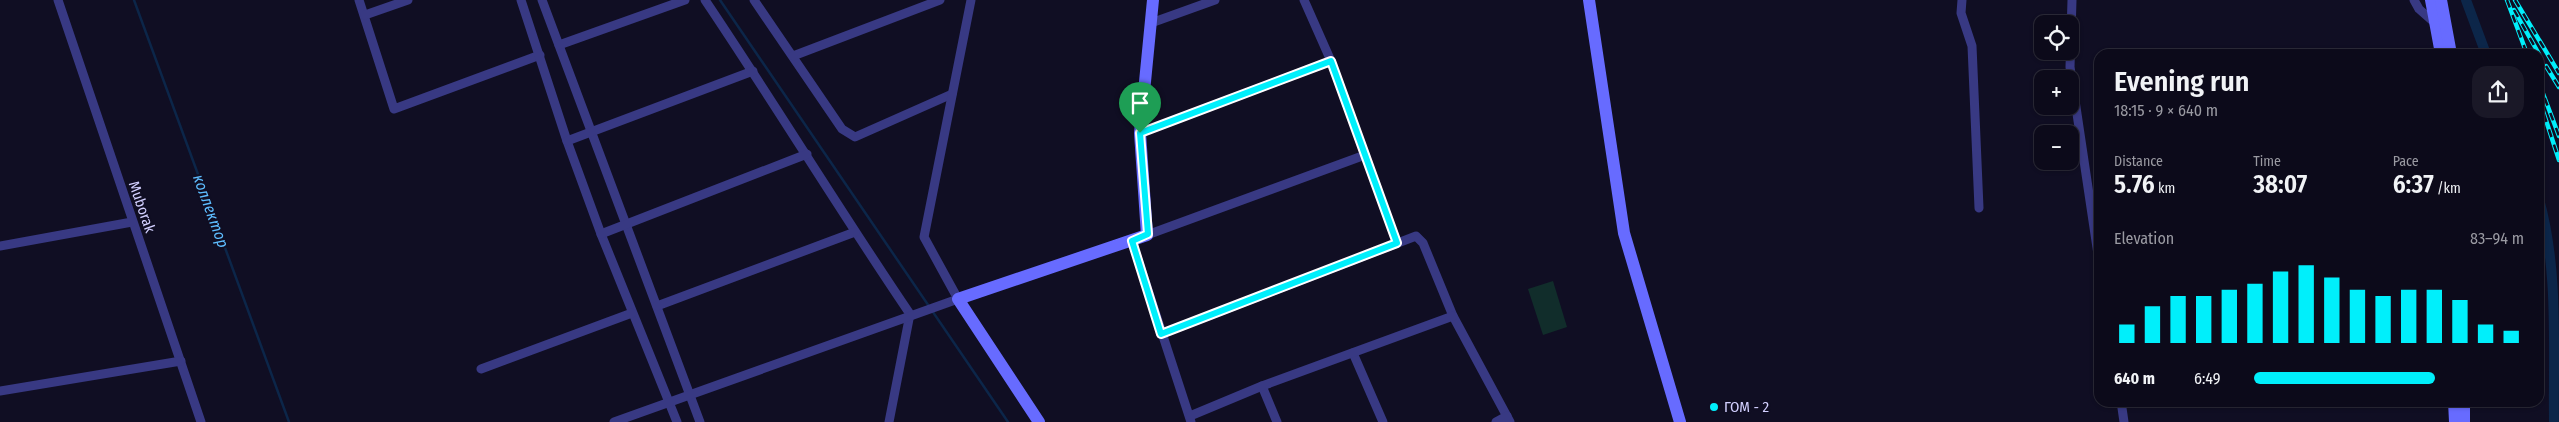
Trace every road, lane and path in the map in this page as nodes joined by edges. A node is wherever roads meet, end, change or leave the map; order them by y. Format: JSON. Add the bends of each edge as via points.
{"nodes":[{"id":1,"x":58,"y":0,"type":"edge"},
{"id":2,"x":359,"y":0,"type":"edge"},
{"id":3,"x":408,"y":0,"type":"edge"},
{"id":4,"x":521,"y":0,"type":"edge"},
{"id":5,"x":542,"y":0,"type":"edge"},
{"id":6,"x":685,"y":0,"type":"edge"},
{"id":7,"x":705,"y":0,"type":"edge"},
{"id":8,"x":754,"y":0,"type":"edge"},
{"id":9,"x":940,"y":0,"type":"edge"},
{"id":10,"x":971,"y":0,"type":"edge"},
{"id":11,"x":1153,"y":0,"type":"edge"},
{"id":12,"x":1214,"y":0,"type":"edge"},
{"id":13,"x":1304,"y":0,"type":"edge"},
{"id":14,"x":1589,"y":0,"type":"edge"},
{"id":15,"x":1962,"y":0,"type":"edge"},
{"id":16,"x":2072,"y":0,"type":"edge"},
{"id":17,"x":2414,"y":0,"type":"edge"},
{"id":18,"x":2431,"y":0,"type":"edge"},
{"id":19,"x":2441,"y":0,"type":"edge"},
{"id":20,"x":365,"y":15,"type":"junction"},
{"id":21,"x":1151,"y":23,"type":"junction"},
{"id":22,"x":2436,"y":24,"type":"junction"},
{"id":23,"x":559,"y":45,"type":"junction"},
{"id":24,"x":2440,"y":49,"type":"edge"},
{"id":25,"x":2450,"y":49,"type":"edge"},
{"id":26,"x":540,"y":55,"type":"junction"},
{"id":27,"x":793,"y":56,"type":"junction"},
{"id":28,"x":1331,"y":61,"type":"junction"},
{"id":29,"x":753,"y":71,"type":"junction"},
{"id":30,"x":952,"y":94,"type":"junction"},
{"id":31,"x":591,"y":131,"type":"junction"},
{"id":32,"x":1140,"y":133,"type":"junction"},
{"id":33,"x":567,"y":141,"type":"junction"},
{"id":34,"x":807,"y":154,"type":"junction"},
{"id":35,"x":1365,"y":155,"type":"junction"},
{"id":36,"x":1979,"y":208,"type":"dead end"},
{"id":37,"x":132,"y":222,"type":"junction"},
{"id":38,"x":626,"y":225,"type":"junction"},
{"id":39,"x":2094,"y":228,"type":"edge"},
{"id":40,"x":855,"y":232,"type":"junction"},
{"id":41,"x":601,"y":234,"type":"junction"},
{"id":42,"x":1148,"y":234,"type":"junction"},
{"id":43,"x":1132,"y":241,"type":"junction"},
{"id":44,"x":1397,"y":243,"type":"junction"},
{"id":45,"x":0,"y":246,"type":"edge"},
{"id":46,"x":958,"y":299,"type":"junction"},
{"id":47,"x":657,"y":306,"type":"junction"},
{"id":48,"x":632,"y":312,"type":"junction"},
{"id":49,"x":910,"y":314,"type":"junction"},
{"id":50,"x":1453,"y":316,"type":"junction"},
{"id":51,"x":1161,"y":334,"type":"junction"},
{"id":52,"x":1353,"y":353,"type":"junction"},
{"id":53,"x":181,"y":361,"type":"junction"},
{"id":54,"x":481,"y":369,"type":"dead end"},
{"id":55,"x":1262,"y":386,"type":"junction"},
{"id":56,"x":0,"y":391,"type":"edge"},
{"id":57,"x":690,"y":395,"type":"junction"},
{"id":58,"x":669,"y":402,"type":"junction"},
{"id":59,"x":2122,"y":407,"type":"edge"},
{"id":60,"x":2454,"y":407,"type":"edge"},
{"id":61,"x":2464,"y":407,"type":"edge"},
{"id":62,"x":1191,"y":419,"type":"edge"},
{"id":63,"x":1509,"y":419,"type":"edge"},
{"id":64,"x":201,"y":422,"type":"edge"},
{"id":65,"x":614,"y":422,"type":"edge"},
{"id":66,"x":677,"y":422,"type":"edge"},
{"id":67,"x":700,"y":422,"type":"edge"},
{"id":68,"x":889,"y":422,"type":"edge"},
{"id":69,"x":1039,"y":422,"type":"edge"},
{"id":70,"x":1277,"y":422,"type":"edge"},
{"id":71,"x":1383,"y":422,"type":"edge"},
{"id":72,"x":1496,"y":422,"type":"edge"},
{"id":73,"x":1680,"y":422,"type":"edge"},
{"id":74,"x":2124,"y":422,"type":"edge"},
{"id":75,"x":2455,"y":422,"type":"edge"},
{"id":76,"x":2464,"y":422,"type":"edge"}],
"edges":[{"from":1,"to":37,"type":"street","name":"Muborak"},
{"from":2,"to":20,"type":"street"},
{"from":3,"to":20,"type":"street"},
{"from":4,"to":26,"type":"street"},
{"from":5,"to":23,"type":"street"},
{"from":6,"to":23,"type":"street"},
{"from":7,"to":29,"type":"street"},
{"from":8,"to":27,"type":"street"},
{"from":9,"to":27,"type":"street"},
{"from":10,"to":30,"type":"street"},
{"from":11,"to":21,"type":"street"},
{"from":12,"to":21,"type":"street"},
{"from":13,"to":28,"type":"street"},
{"from":14,"to":73,"type":"street","via":[[1624,233]]},
{"from":15,"to":36,"type":"street","via":[[1962,13],[1972,46]]},
{"from":16,"to":39,"type":"street","via":[[2070,67]]},
{"from":17,"to":22,"type":"street"},
{"from":18,"to":22,"type":"street"},
{"from":19,"to":25,"type":"street"},
{"from":20,"to":26,"type":"street","via":[[394,108]]},
{"from":21,"to":32,"type":"street"},
{"from":22,"to":24,"type":"street"},
{"from":23,"to":31,"type":"street"},
{"from":26,"to":33,"type":"street"},
{"from":27,"to":30,"type":"street","via":[[842,129],[855,137]]},
{"from":28,"to":32,"type":"street"},
{"from":28,"to":35,"type":"street"},
{"from":29,"to":31,"type":"street"},
{"from":29,"to":34,"type":"street"},
{"from":30,"to":46,"type":"street","via":[[924,237]]},
{"from":31,"to":33,"type":"street"},
{"from":31,"to":38,"type":"street"},
{"from":32,"to":42,"type":"street"},
{"from":33,"to":41,"type":"street"},
{"from":34,"to":38,"type":"street"},
{"from":34,"to":40,"type":"street"},
{"from":35,"to":42,"type":"street"},
{"from":35,"to":44,"type":"street"},
{"from":37,"to":45,"type":"street"},
{"from":37,"to":53,"type":"street","name":"Muborak"},
{"from":38,"to":41,"type":"street"},
{"from":38,"to":47,"type":"street"},
{"from":40,"to":47,"type":"street"},
{"from":40,"to":49,"type":"street"},
{"from":41,"to":48,"type":"street"},
{"from":42,"to":43,"type":"street"},
{"from":43,"to":46,"type":"street"},
{"from":43,"to":51,"type":"street"},
{"from":44,"to":50,"type":"street","via":[[1416,236],[1423,243]]},
{"from":44,"to":51,"type":"street"},
{"from":46,"to":49,"type":"street"},
{"from":46,"to":69,"type":"street"},
{"from":47,"to":57,"type":"street"},
{"from":48,"to":54,"type":"street"},
{"from":48,"to":58,"type":"street"},
{"from":49,"to":57,"type":"street"},
{"from":49,"to":68,"type":"street"},
{"from":50,"to":52,"type":"street"},
{"from":50,"to":63,"type":"street"},
{"from":51,"to":62,"type":"street"},
{"from":52,"to":55,"type":"street"},
{"from":52,"to":71,"type":"street"},
{"from":53,"to":56,"type":"street"},
{"from":53,"to":64,"type":"street","name":"Muborak"},
{"from":55,"to":62,"type":"street"},
{"from":55,"to":70,"type":"street"},
{"from":57,"to":58,"type":"street"},
{"from":57,"to":67,"type":"street"},
{"from":58,"to":65,"type":"street"},
{"from":58,"to":66,"type":"street"},
{"from":59,"to":74,"type":"street"},
{"from":60,"to":75,"type":"street"},
{"from":61,"to":76,"type":"street"},
{"from":63,"to":72,"type":"street"}]}
